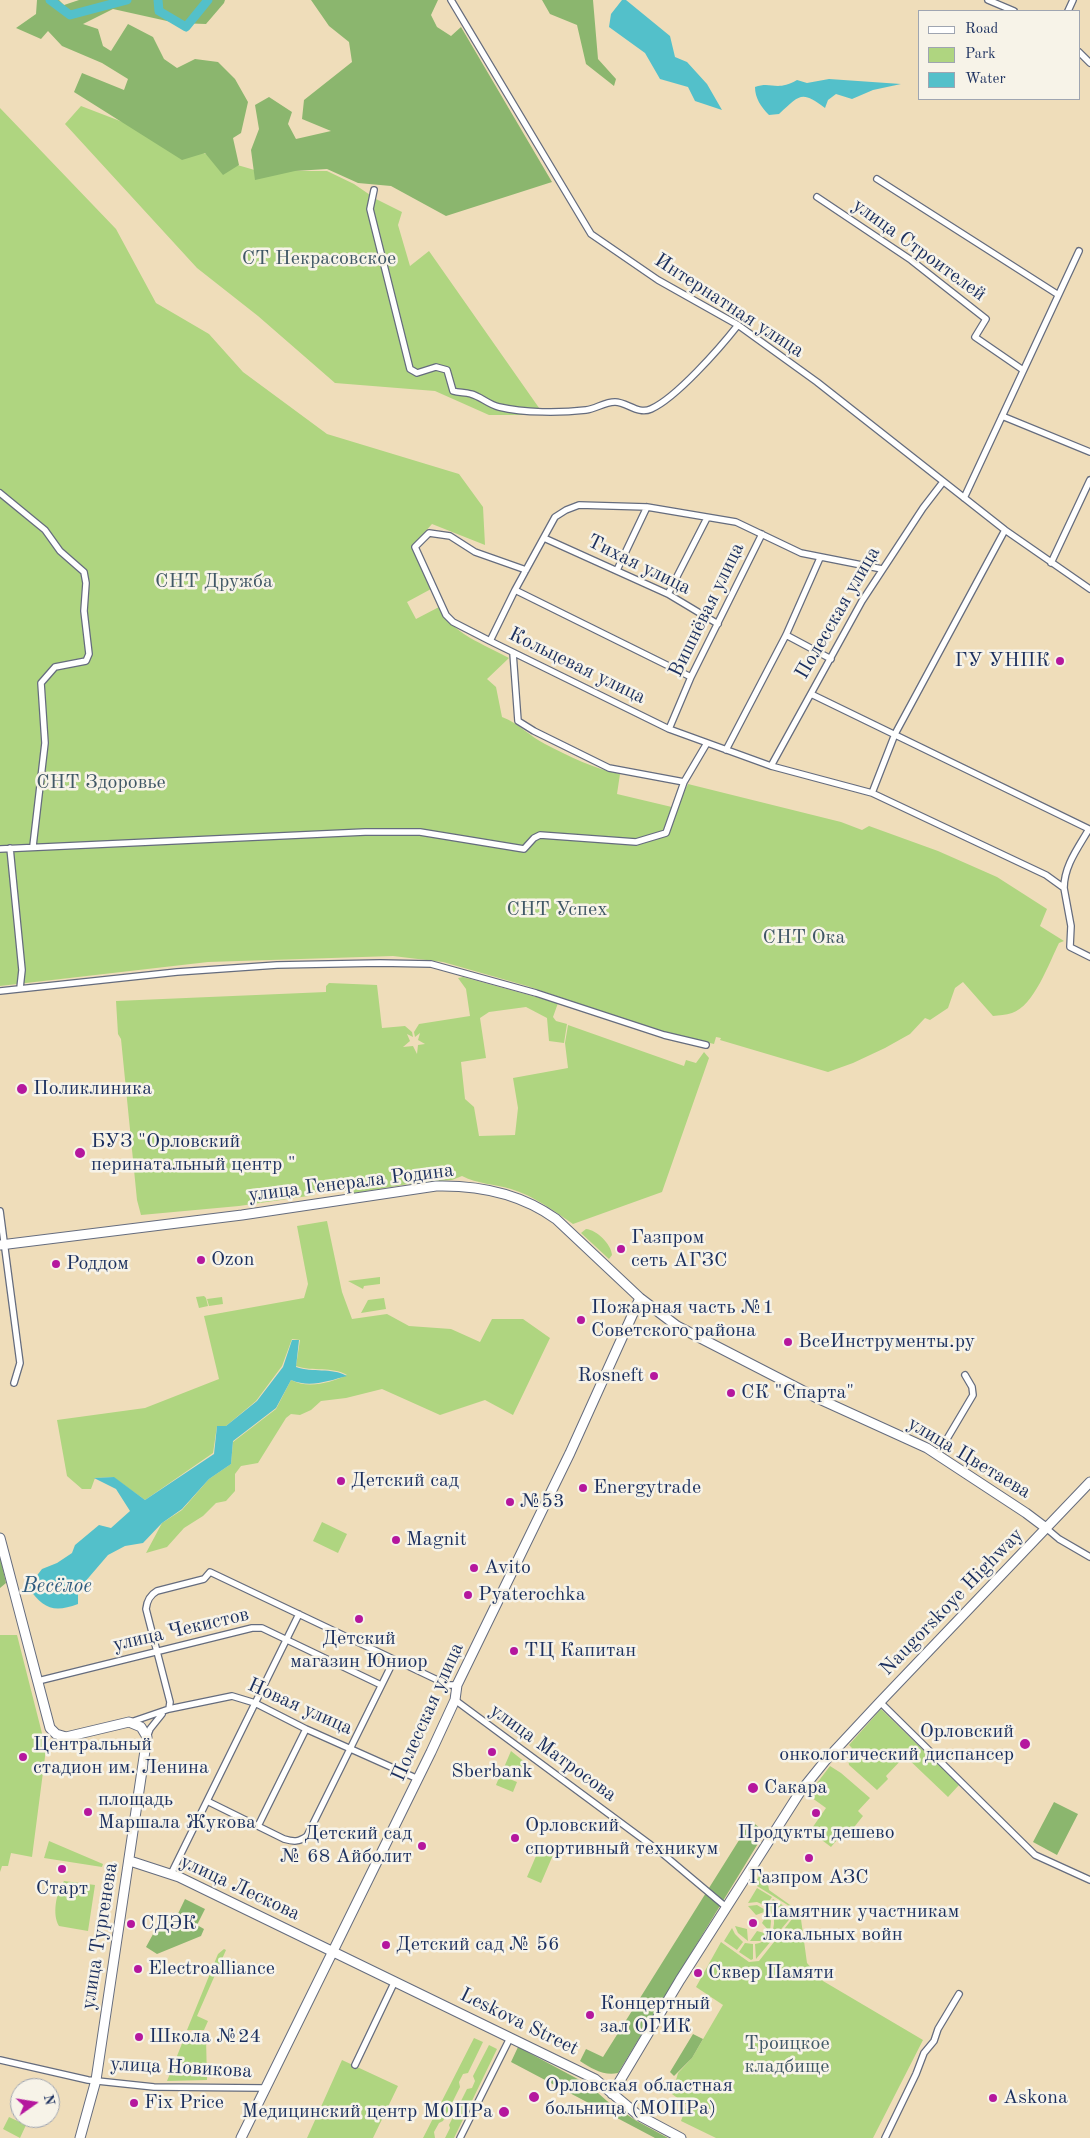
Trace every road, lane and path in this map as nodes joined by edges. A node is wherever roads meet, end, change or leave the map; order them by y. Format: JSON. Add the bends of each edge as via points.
{"nodes":[{"id":1,"x":451,"y":0,"type":"edge"},
{"id":2,"x":988,"y":0,"type":"edge"},
{"id":3,"x":1012,"y":10,"type":"edge"},
{"id":4,"x":1080,"y":53,"type":"edge"},
{"id":5,"x":1090,"y":63,"type":"edge"},
{"id":6,"x":877,"y":179,"type":"dead end"},
{"id":7,"x":374,"y":190,"type":"dead end"},
{"id":8,"x":817,"y":196,"type":"dead end"},
{"id":9,"x":1079,"y":251,"type":"dead end"},
{"id":10,"x":1057,"y":294,"type":"junction"},
{"id":11,"x":738,"y":325,"type":"junction"},
{"id":12,"x":1023,"y":370,"type":"junction"},
{"id":13,"x":1002,"y":416,"type":"junction"},
{"id":14,"x":1090,"y":452,"type":"edge"},
{"id":15,"x":1090,"y":480,"type":"edge"},
{"id":16,"x":943,"y":482,"type":"junction"},
{"id":17,"x":0,"y":492,"type":"edge"},
{"id":18,"x":964,"y":498,"type":"junction"},
{"id":19,"x":647,"y":507,"type":"junction"},
{"id":20,"x":707,"y":518,"type":"junction"},
{"id":21,"x":1005,"y":530,"type":"junction"},
{"id":22,"x":762,"y":534,"type":"junction"},
{"id":23,"x":544,"y":538,"type":"junction"},
{"id":24,"x":820,"y":558,"type":"junction"},
{"id":25,"x":1051,"y":563,"type":"junction"},
{"id":26,"x":882,"y":569,"type":"junction"},
{"id":27,"x":526,"y":570,"type":"junction"},
{"id":28,"x":617,"y":570,"type":"junction"},
{"id":29,"x":1090,"y":589,"type":"edge"},
{"id":30,"x":515,"y":590,"type":"junction"},
{"id":31,"x":668,"y":594,"type":"junction"},
{"id":32,"x":718,"y":624,"type":"junction"},
{"id":33,"x":786,"y":635,"type":"junction"},
{"id":34,"x":490,"y":641,"type":"junction"},
{"id":35,"x":513,"y":653,"type":"junction"},
{"id":36,"x":831,"y":659,"type":"junction"},
{"id":37,"x":691,"y":677,"type":"junction"},
{"id":38,"x":811,"y":694,"type":"junction"},
{"id":39,"x":669,"y":729,"type":"junction"},
{"id":40,"x":895,"y":734,"type":"junction"},
{"id":41,"x":707,"y":743,"type":"junction"},
{"id":42,"x":726,"y":750,"type":"junction"},
{"id":43,"x":771,"y":766,"type":"junction"},
{"id":44,"x":684,"y":782,"type":"junction"},
{"id":45,"x":872,"y":794,"type":"junction"},
{"id":46,"x":33,"y":846,"type":"junction"},
{"id":47,"x":10,"y":848,"type":"junction"},
{"id":48,"x":0,"y":849,"type":"edge"},
{"id":49,"x":1064,"y":888,"type":"junction"},
{"id":50,"x":1090,"y":957,"type":"edge"},
{"id":51,"x":20,"y":988,"type":"junction"},
{"id":52,"x":0,"y":991,"type":"edge"},
{"id":53,"x":706,"y":1044,"type":"dead end"},
{"id":54,"x":0,"y":1212,"type":"edge"},
{"id":55,"x":2,"y":1244,"type":"edge"},
{"id":56,"x":640,"y":1298,"type":"junction"},
{"id":57,"x":965,"y":1375,"type":"dead end"},
{"id":58,"x":14,"y":1380,"type":"dead end"},
{"id":59,"x":938,"y":1454,"type":"junction"},
{"id":60,"x":1090,"y":1482,"type":"edge"},
{"id":61,"x":1046,"y":1528,"type":"junction"},
{"id":62,"x":0,"y":1538,"type":"edge"},
{"id":63,"x":1090,"y":1557,"type":"edge"},
{"id":64,"x":299,"y":1614,"type":"junction"},
{"id":65,"x":286,"y":1640,"type":"junction"},
{"id":66,"x":158,"y":1651,"type":"junction"},
{"id":67,"x":394,"y":1660,"type":"junction"},
{"id":68,"x":38,"y":1681,"type":"junction"},
{"id":69,"x":381,"y":1685,"type":"junction"},
{"id":70,"x":457,"y":1685,"type":"junction"},
{"id":71,"x":454,"y":1700,"type":"junction"},
{"id":72,"x":880,"y":1702,"type":"junction"},
{"id":73,"x":255,"y":1704,"type":"junction"},
{"id":74,"x":166,"y":1711,"type":"junction"},
{"id":75,"x":129,"y":1722,"type":"junction"},
{"id":76,"x":306,"y":1729,"type":"junction"},
{"id":77,"x":148,"y":1737,"type":"junction"},
{"id":78,"x":350,"y":1748,"type":"junction"},
{"id":79,"x":418,"y":1779,"type":"junction"},
{"id":80,"x":207,"y":1802,"type":"junction"},
{"id":81,"x":258,"y":1826,"type":"junction"},
{"id":82,"x":130,"y":1861,"type":"junction"},
{"id":83,"x":171,"y":1874,"type":"junction"},
{"id":84,"x":1090,"y":1880,"type":"edge"},
{"id":85,"x":726,"y":1907,"type":"junction"},
{"id":86,"x":333,"y":1951,"type":"junction"},
{"id":87,"x":395,"y":1981,"type":"junction"},
{"id":88,"x":959,"y":1994,"type":"dead end"},
{"id":89,"x":510,"y":2038,"type":"junction"},
{"id":90,"x":0,"y":2060,"type":"edge"},
{"id":91,"x":355,"y":2066,"type":"dead end"},
{"id":92,"x":96,"y":2080,"type":"junction"},
{"id":93,"x":264,"y":2088,"type":"junction"},
{"id":94,"x":612,"y":2094,"type":"junction"},
{"id":95,"x":80,"y":2138,"type":"edge"},
{"id":96,"x":241,"y":2138,"type":"edge"},
{"id":97,"x":460,"y":2138,"type":"edge"},
{"id":98,"x":681,"y":2138,"type":"edge"},
{"id":99,"x":885,"y":2138,"type":"edge"}],
"edges":[{"from":1,"to":11,"type":"street","name":"Интернатная улица","via":[[591,234],[658,280]]},
{"from":2,"to":3,"type":"street"},
{"from":4,"to":5,"type":"street"},
{"from":6,"to":10,"type":"street"},
{"from":7,"to":11,"type":"street","via":[[370,208],[410,369],[417,373],[436,367],[447,370],[452,391],[471,394],[498,407],[543,412],[588,410],[611,402],[645,411],[675,392],[717,351]]},
{"from":8,"to":12,"type":"street","name":"улица Строителей","via":[[911,260],[986,319],[975,337]]},
{"from":9,"to":10,"type":"street"},
{"from":10,"to":12,"type":"street"},
{"from":11,"to":16,"type":"street","name":"Интернатная улица","via":[[817,382]]},
{"from":12,"to":13,"type":"street"},
{"from":13,"to":14,"type":"street"},
{"from":13,"to":18,"type":"street"},
{"from":15,"to":25,"type":"street"},
{"from":16,"to":18,"type":"street","name":"Интернатная улица"},
{"from":16,"to":26,"type":"street","name":"Полесская улица"},
{"from":17,"to":46,"type":"street","via":[[45,530],[60,551],[84,572],[86,582],[84,611],[89,654],[86,661],[55,667],[41,683],[45,743]]},
{"from":18,"to":21,"type":"street","name":"Интернатная улица"},
{"from":19,"to":20,"type":"street","name":"Кольцевая улица"},
{"from":19,"to":23,"type":"street","name":"Кольцевая улица","via":[[574,506],[555,517]]},
{"from":19,"to":28,"type":"street"},
{"from":20,"to":22,"type":"street","name":"Кольцевая улица","via":[[736,522]]},
{"from":20,"to":31,"type":"street"},
{"from":21,"to":25,"type":"street","name":"Интернатная улица"},
{"from":21,"to":40,"type":"street"},
{"from":22,"to":24,"type":"street","name":"Кольцевая улица","via":[[801,553]]},
{"from":22,"to":32,"type":"street","name":"Вишнёвая улица"},
{"from":23,"to":27,"type":"street","name":"Кольцевая улица"},
{"from":23,"to":28,"type":"street","name":"Тихая улица"},
{"from":24,"to":26,"type":"street","name":"Кольцевая улица"},
{"from":24,"to":33,"type":"street"},
{"from":25,"to":29,"type":"street","name":"Интернатная улица"},
{"from":26,"to":36,"type":"street","name":"Полесская улица"},
{"from":27,"to":30,"type":"street","name":"Кольцевая улица"},
{"from":27,"to":34,"type":"street","via":[[475,552],[450,536],[428,533],[415,547],[446,615]]},
{"from":28,"to":31,"type":"street","name":"Тихая улица"},
{"from":30,"to":34,"type":"street","name":"Кольцевая улица"},
{"from":30,"to":37,"type":"street"},
{"from":31,"to":32,"type":"street","name":"Тихая улица"},
{"from":32,"to":37,"type":"street","name":"Вишнёвая улица"},
{"from":33,"to":36,"type":"street"},
{"from":33,"to":42,"type":"street"},
{"from":34,"to":35,"type":"street","name":"Кольцевая улица"},
{"from":35,"to":39,"type":"street","name":"Кольцевая улица"},
{"from":35,"to":44,"type":"street","via":[[518,721],[608,768]]},
{"from":36,"to":38,"type":"street","name":"Полесская улица"},
{"from":37,"to":39,"type":"street","name":"Вишнёвая улица"},
{"from":38,"to":40,"type":"street"},
{"from":38,"to":43,"type":"street","name":"Полесская улица"},
{"from":39,"to":41,"type":"street","name":"Кольцевая улица"},
{"from":40,"to":45,"type":"street"},
{"from":40,"to":49,"type":"street","via":[[1089,829],[1068,866]]},
{"from":41,"to":42,"type":"street","name":"Кольцевая улица"},
{"from":41,"to":44,"type":"street"},
{"from":42,"to":43,"type":"street","name":"Кольцевая улица"},
{"from":43,"to":45,"type":"street","name":"Кольцевая улица"},
{"from":44,"to":46,"type":"street","via":[[666,833],[636,842],[548,834],[534,838],[524,849],[420,832],[365,832]]},
{"from":45,"to":49,"type":"street","name":"Кольцевая улица","via":[[1046,875]]},
{"from":46,"to":47,"type":"street"},
{"from":47,"to":48,"type":"street"},
{"from":47,"to":51,"type":"street","via":[[22,970]]},
{"from":49,"to":50,"type":"street","via":[[1071,926],[1070,947]]},
{"from":51,"to":52,"type":"street"},
{"from":51,"to":53,"type":"street","via":[[277,965],[431,964],[536,993],[664,1035]]},
{"from":54,"to":55,"type":"street"},
{"from":55,"to":56,"type":"main road","name":"улица Генерала Родина","via":[[242,1215],[436,1186],[463,1186],[512,1195],[542,1208],[569,1229]]},
{"from":55,"to":58,"type":"street","via":[[19,1351],[20,1363]]},
{"from":56,"to":59,"type":"main road","name":"улица Цветаева","via":[[683,1329],[818,1398]]},
{"from":56,"to":70,"type":"main road","name":"Полесская улица","via":[[570,1452]]},
{"from":57,"to":59,"type":"street","via":[[973,1393]]},
{"from":59,"to":61,"type":"main road","name":"улица Цветаева"},
{"from":60,"to":61,"type":"main road","name":"Naugorskoye Highway"},
{"from":61,"to":63,"type":"street","name":"улица Цветаева"},
{"from":61,"to":72,"type":"main road","name":"Naugorskoye Highway"},
{"from":62,"to":68,"type":"main road"},
{"from":64,"to":65,"type":"street"},
{"from":64,"to":66,"type":"street","via":[[210,1572],[204,1579],[158,1591],[148,1598],[146,1608]]},
{"from":64,"to":67,"type":"street"},
{"from":65,"to":66,"type":"street","name":"улица Чекистов","via":[[262,1628],[252,1628]]},
{"from":65,"to":69,"type":"street","name":"улица Чекистов"},
{"from":65,"to":73,"type":"street"},
{"from":66,"to":68,"type":"street","name":"улица Чекистов"},
{"from":66,"to":74,"type":"street","via":[[170,1702]]},
{"from":67,"to":69,"type":"street"},
{"from":67,"to":70,"type":"street","via":[[448,1685]]},
{"from":68,"to":75,"type":"main road","name":"Новая улица","via":[[50,1728],[56,1734],[66,1737]]},
{"from":69,"to":78,"type":"street"},
{"from":70,"to":71,"type":"main road","name":"Полесская улица"},
{"from":71,"to":79,"type":"main road","name":"Полесская улица"},
{"from":71,"to":85,"type":"street","name":"улица Матросова","via":[[662,1854]]},
{"from":72,"to":84,"type":"street","via":[[1034,1855]]},
{"from":72,"to":85,"type":"main road","name":"Naugorskoye Highway","via":[[800,1792]]},
{"from":73,"to":74,"type":"street","name":"Новая улица","via":[[232,1696]]},
{"from":73,"to":76,"type":"street","name":"Новая улица"},
{"from":73,"to":80,"type":"street"},
{"from":74,"to":75,"type":"street","name":"Новая улица"},
{"from":74,"to":77,"type":"street","via":[[150,1729]]},
{"from":75,"to":77,"type":"main road","via":[[141,1727]]},
{"from":76,"to":78,"type":"street","name":"Новая улица"},
{"from":76,"to":81,"type":"street"},
{"from":77,"to":82,"type":"main road","name":"улица Тургенева"},
{"from":78,"to":79,"type":"street","name":"Новая улица"},
{"from":78,"to":81,"type":"street","via":[[308,1836],[290,1841]]},
{"from":79,"to":86,"type":"main road","name":"Полесская улица"},
{"from":80,"to":81,"type":"street"},
{"from":80,"to":83,"type":"street"},
{"from":82,"to":83,"type":"main road","name":"улица Лескова"},
{"from":82,"to":92,"type":"main road","name":"улица Тургенева"},
{"from":83,"to":86,"type":"main road","name":"улица Лескова"},
{"from":85,"to":94,"type":"main road","name":"Naugorskoye Highway"},
{"from":86,"to":87,"type":"main road","name":"Leskova Street"},
{"from":86,"to":93,"type":"main road","name":"Полесская улица"},
{"from":87,"to":89,"type":"main road","name":"Leskova Street"},
{"from":87,"to":91,"type":"street"},
{"from":88,"to":99,"type":"street","via":[[924,2053]]},
{"from":89,"to":94,"type":"main road","name":"Leskova Street","via":[[595,2080]]},
{"from":89,"to":97,"type":"street"},
{"from":90,"to":92,"type":"street","name":"улица Новикова"},
{"from":92,"to":93,"type":"street","name":"улица Новикова","via":[[154,2087]]},
{"from":92,"to":95,"type":"main road","name":"улица Тургенева"},
{"from":93,"to":96,"type":"main road","name":"Полесская улица"},
{"from":94,"to":98,"type":"main road","name":"Leskova Street","via":[[638,2115]]}]}
